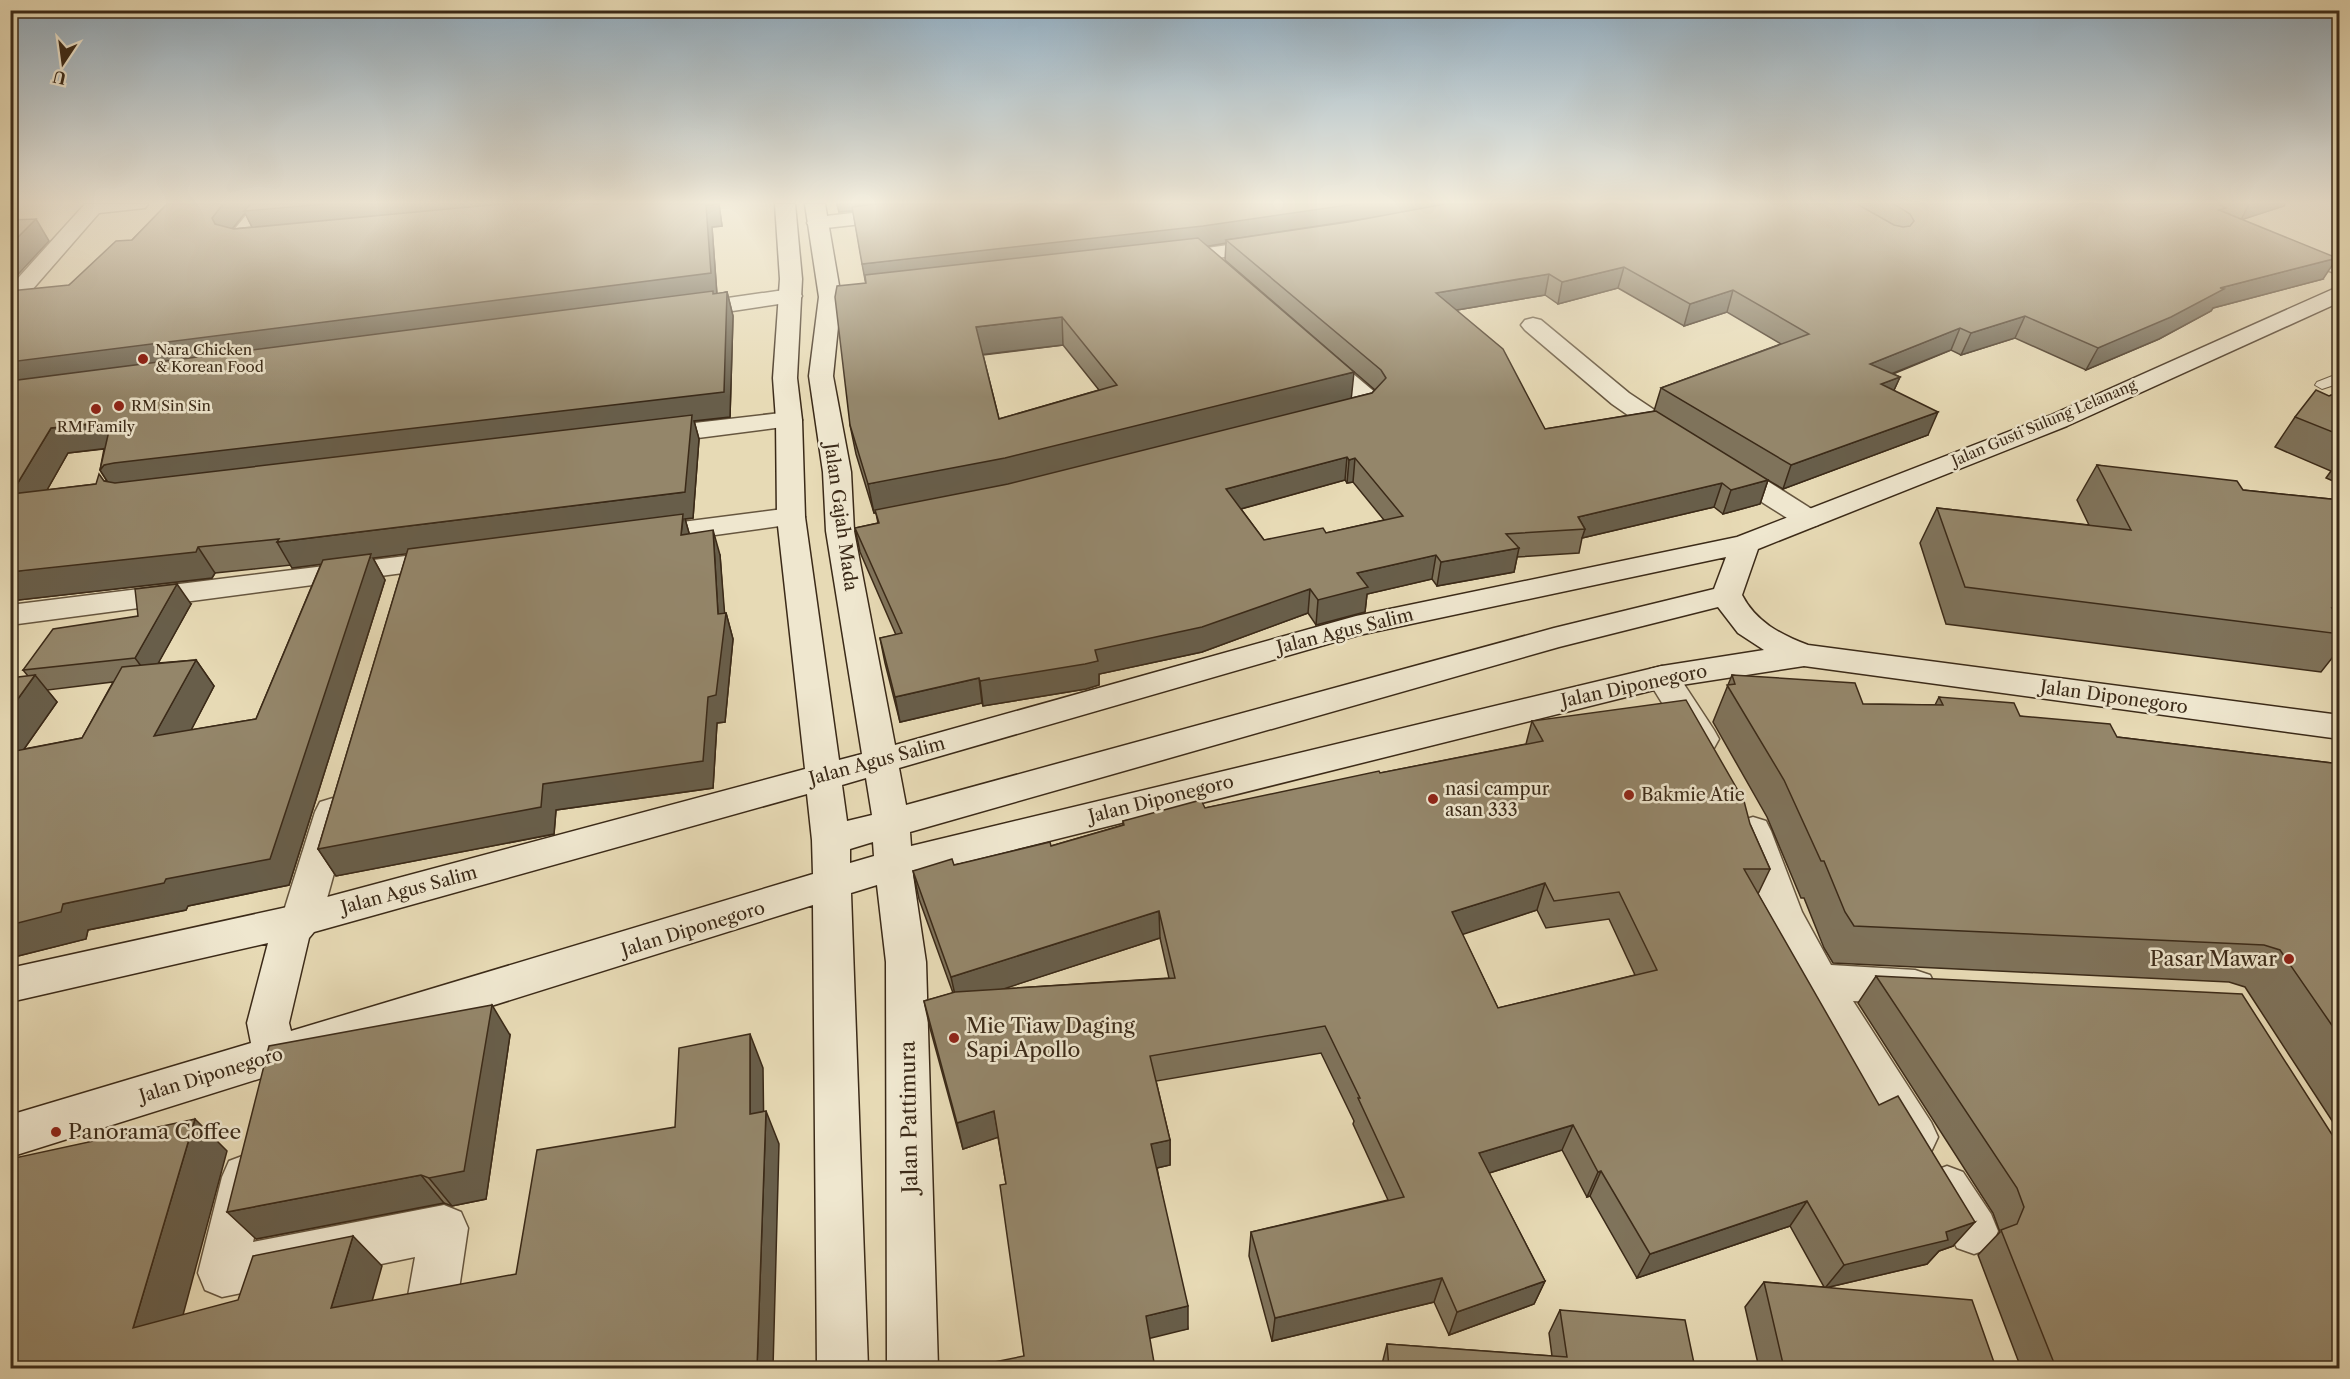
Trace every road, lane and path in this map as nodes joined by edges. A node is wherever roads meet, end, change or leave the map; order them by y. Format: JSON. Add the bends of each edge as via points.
{"nodes":[{"id":1,"x":39,"y":268,"type":"edge"},
{"id":2,"x":789,"y":268,"type":"edge"},
{"id":3,"x":833,"y":268,"type":"edge"},
{"id":4,"x":1218,"y":268,"type":"edge"},
{"id":5,"x":1229,"y":278,"type":"edge"},
{"id":6,"x":791,"y":296,"type":"junction"},
{"id":7,"x":2334,"y":299,"type":"edge"},
{"id":8,"x":10,"y":301,"type":"edge"},
{"id":9,"x":660,"y":314,"type":"edge"},
{"id":10,"x":1533,"y":325,"type":"dead end"},
{"id":11,"x":1298,"y":339,"type":"edge"},
{"id":12,"x":821,"y":376,"type":"junction"},
{"id":13,"x":2340,"y":377,"type":"edge"},
{"id":14,"x":785,"y":378,"type":"junction"},
{"id":15,"x":2322,"y":385,"type":"dead end"},
{"id":16,"x":789,"y":420,"type":"junction"},
{"id":17,"x":1315,"y":421,"type":"edge"},
{"id":18,"x":625,"y":439,"type":"edge"},
{"id":19,"x":791,"y":517,"type":"junction"},
{"id":20,"x":1808,"y":519,"type":"junction"},
{"id":21,"x":616,"y":539,"type":"edge"},
{"id":22,"x":1745,"y":544,"type":"junction"},
{"id":23,"x":476,"y":557,"type":"edge"},
{"id":24,"x":406,"y":566,"type":"junction"},
{"id":25,"x":1727,"y":595,"type":"junction"},
{"id":26,"x":396,"y":600,"type":"edge"},
{"id":27,"x":10,"y":615,"type":"edge"},
{"id":28,"x":1804,"y":655,"type":"junction"},
{"id":29,"x":1662,"y":677,"type":"junction"},
{"id":30,"x":2340,"y":727,"type":"edge"},
{"id":31,"x":881,"y":760,"type":"junction"},
{"id":32,"x":823,"y":776,"type":"junction"},
{"id":33,"x":342,"y":783,"type":"edge"},
{"id":34,"x":891,"y":822,"type":"junction"},
{"id":35,"x":831,"y":840,"type":"junction"},
{"id":36,"x":894,"y":865,"type":"junction"},
{"id":37,"x":834,"y":885,"type":"junction"},
{"id":38,"x":296,"y":926,"type":"junction"},
{"id":39,"x":1819,"y":982,"type":"junction"},
{"id":40,"x":10,"y":985,"type":"edge"},
{"id":41,"x":1948,"y":988,"type":"edge"},
{"id":42,"x":271,"y":1040,"type":"junction"},
{"id":43,"x":10,"y":1136,"type":"edge"},
{"id":44,"x":1974,"y":1231,"type":"edge"},
{"id":45,"x":433,"y":1296,"type":"edge"},
{"id":46,"x":843,"y":1368,"type":"edge"},
{"id":47,"x":914,"y":1368,"type":"edge"}],
"edges":[{"from":1,"to":8,"type":"street"},
{"from":2,"to":6,"type":"street"},
{"from":3,"to":12,"type":"street","name":"Jalan Gajah Mada","via":[[841,296]]},
{"from":4,"to":5,"type":"street"},
{"from":6,"to":9,"type":"street"},
{"from":6,"to":14,"type":"street"},
{"from":7,"to":20,"type":"street","name":"Jalan Gusti Sulung Lelanang","via":[[2058,421]]},
{"from":10,"to":20,"type":"street","via":[[1640,415]]},
{"from":11,"to":17,"type":"street","via":[[1368,399],[1360,409]]},
{"from":12,"to":14,"type":"street"},
{"from":12,"to":31,"type":"street","name":"Jalan Gajah Mada","via":[[851,529]]},
{"from":13,"to":15,"type":"lane"},
{"from":14,"to":16,"type":"street"},
{"from":16,"to":18,"type":"street"},
{"from":16,"to":19,"type":"street"},
{"from":19,"to":21,"type":"street"},
{"from":19,"to":32,"type":"street"},
{"from":20,"to":22,"type":"street","name":"Jalan Gusti Sulung Lelanang"},
{"from":22,"to":25,"type":"street"},
{"from":22,"to":31,"type":"street","name":"Jalan Agus Salim","via":[[1356,626]]},
{"from":23,"to":24,"type":"street"},
{"from":24,"to":26,"type":"street"},
{"from":24,"to":27,"type":"street"},
{"from":25,"to":28,"type":"street","via":[[1734,610],[1751,628],[1772,644]]},
{"from":25,"to":34,"type":"street","via":[[1554,638]]},
{"from":28,"to":29,"type":"street","name":"Jalan Diponegoro"},
{"from":28,"to":30,"type":"street","name":"Jalan Diponegoro"},
{"from":29,"to":36,"type":"street","name":"Jalan Diponegoro"},
{"from":29,"to":39,"type":"street","via":[[1698,731],[1752,828],[1802,953]]},
{"from":31,"to":32,"type":"street","name":"Jalan Agus Salim"},
{"from":31,"to":34,"type":"street","name":"Jalan Gajah Mada"},
{"from":32,"to":35,"type":"street"},
{"from":32,"to":38,"type":"street","name":"Jalan Agus Salim"},
{"from":33,"to":38,"type":"street"},
{"from":34,"to":35,"type":"street"},
{"from":34,"to":36,"type":"street","name":"Jalan Gajah Mada"},
{"from":35,"to":37,"type":"street"},
{"from":36,"to":37,"type":"street","name":"Jalan Diponegoro"},
{"from":36,"to":47,"type":"street","name":"Jalan Pattimura","via":[[906,962]]},
{"from":37,"to":42,"type":"street","name":"Jalan Diponegoro"},
{"from":37,"to":46,"type":"street"},
{"from":38,"to":40,"type":"street","name":"Jalan Agus Salim"},
{"from":38,"to":42,"type":"street"},
{"from":39,"to":41,"type":"street"},
{"from":39,"to":44,"type":"street"},
{"from":42,"to":43,"type":"street","name":"Jalan Diponegoro"},
{"from":42,"to":45,"type":"street","via":[[259,1119],[222,1273],[444,1228]]}]}
